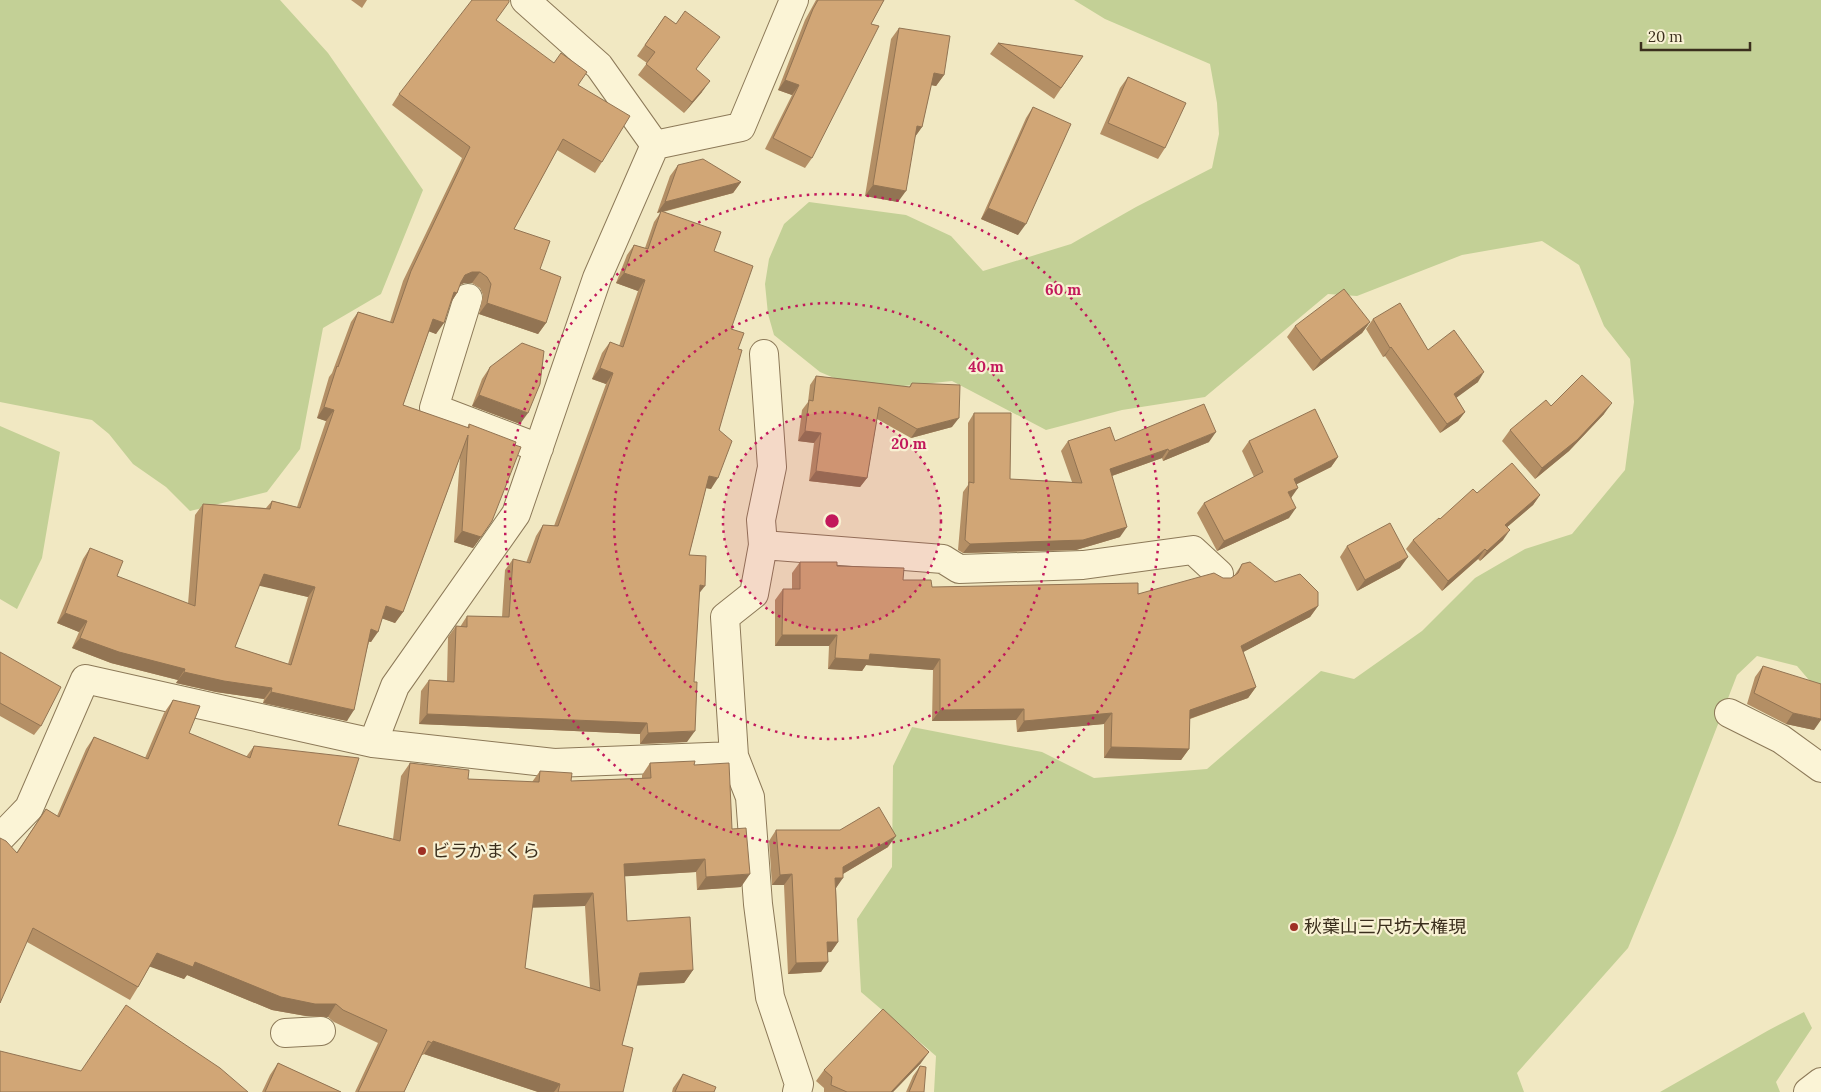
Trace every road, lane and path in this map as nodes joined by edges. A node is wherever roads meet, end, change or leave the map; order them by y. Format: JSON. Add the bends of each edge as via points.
{"nodes":[{"id":1,"x":525,"y":0,"type":"edge"},
{"id":2,"x":794,"y":0,"type":"edge"},
{"id":3,"x":655,"y":145,"type":"junction"},
{"id":4,"x":468,"y":298,"type":"dead end"},
{"id":5,"x":764,"y":354,"type":"dead end"},
{"id":6,"x":539,"y":448,"type":"junction"},
{"id":7,"x":763,"y":545,"type":"junction"},
{"id":8,"x":1219,"y":574,"type":"edge"},
{"id":9,"x":1729,"y":714,"type":"dead end"},
{"id":10,"x":373,"y":743,"type":"junction"},
{"id":11,"x":734,"y":756,"type":"junction"},
{"id":12,"x":1821,"y":768,"type":"edge"},
{"id":13,"x":0,"y":838,"type":"edge"},
{"id":14,"x":321,"y":1031,"type":"dead end"},
{"id":15,"x":285,"y":1033,"type":"dead end"},
{"id":16,"x":1821,"y":1082,"type":"edge"},
{"id":17,"x":797,"y":1092,"type":"edge"},
{"id":18,"x":1808,"y":1092,"type":"edge"}],
"edges":[{"from":1,"to":3,"type":"street","via":[[598,66]]},
{"from":2,"to":3,"type":"street","via":[[740,127]]},
{"from":3,"to":6,"type":"street","via":[[597,278]]},
{"from":4,"to":6,"type":"street","via":[[434,408]]},
{"from":5,"to":7,"type":"street","via":[[772,467],[761,520]]},
{"from":6,"to":10,"type":"street","via":[[516,514],[396,686]]},
{"from":7,"to":8,"type":"street","via":[[943,559],[959,569],[1083,565],[1193,550]]},
{"from":7,"to":11,"type":"street","via":[[754,594],[724,617]]},
{"from":9,"to":12,"type":"street","via":[[1781,739]]},
{"from":10,"to":11,"type":"street","via":[[554,763]]},
{"from":10,"to":13,"type":"street","via":[[85,679],[30,808]]},
{"from":11,"to":17,"type":"street","via":[[750,798],[758,904],[770,997],[799,1084]]},
{"from":14,"to":15,"type":"street"},
{"from":16,"to":18,"type":"street"}]}
